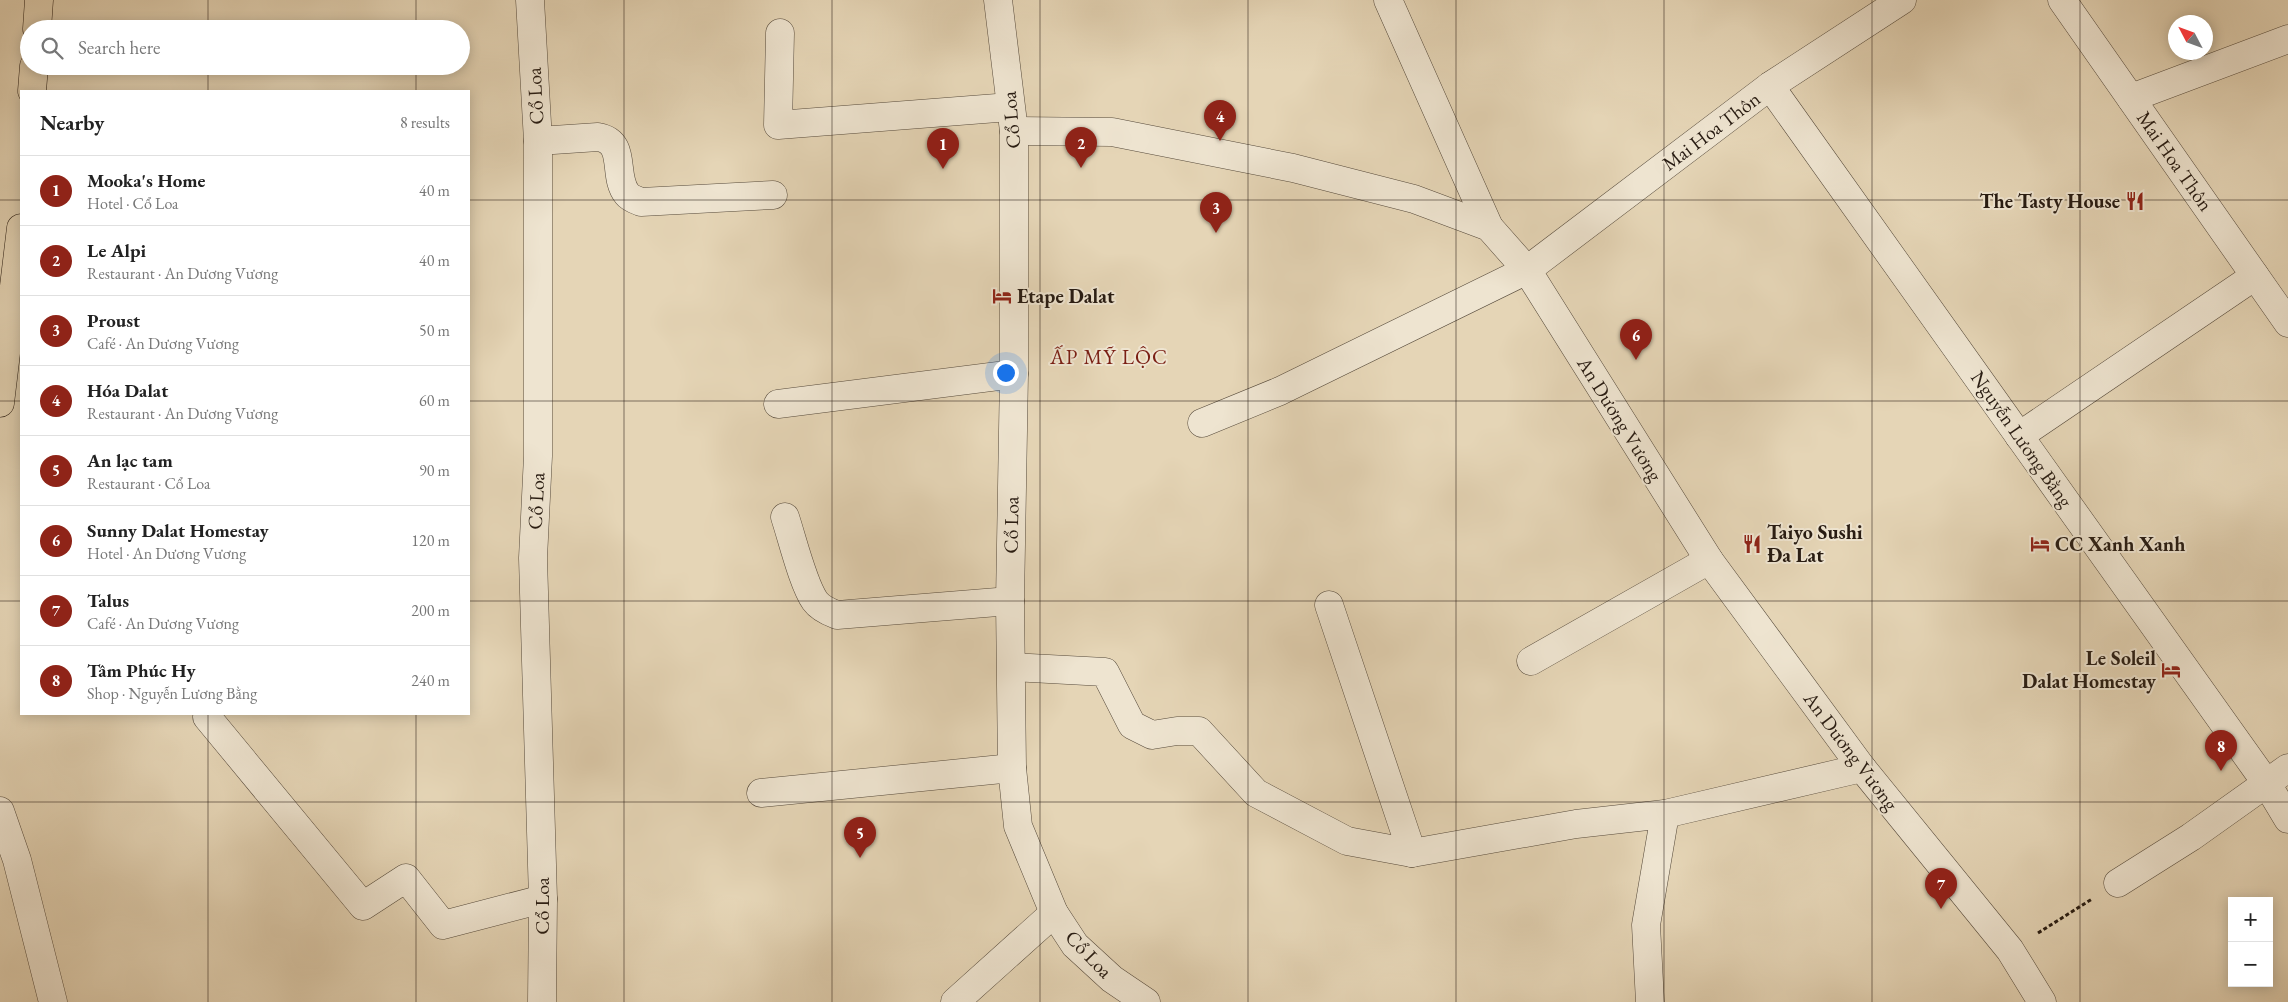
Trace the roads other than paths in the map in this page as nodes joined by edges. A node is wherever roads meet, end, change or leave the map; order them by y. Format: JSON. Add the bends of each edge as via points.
{"nodes":[{"id":1,"x":39,"y":0,"type":"edge"},
{"id":2,"x":530,"y":0,"type":"edge"},
{"id":3,"x":998,"y":0,"type":"edge"},
{"id":4,"x":1388,"y":0,"type":"edge"},
{"id":5,"x":1902,"y":0,"type":"edge"},
{"id":6,"x":2062,"y":0,"type":"edge"},
{"id":7,"x":38,"y":20,"type":"edge"},
{"id":8,"x":780,"y":33,"type":"dead end"},
{"id":9,"x":2288,"y":40,"type":"edge"},
{"id":10,"x":33,"y":75,"type":"edge"},
{"id":11,"x":1770,"y":86,"type":"junction"},
{"id":12,"x":32,"y":90,"type":"edge"},
{"id":13,"x":2131,"y":98,"type":"junction"},
{"id":14,"x":1012,"y":119,"type":"junction"},
{"id":15,"x":538,"y":141,"type":"junction"},
{"id":16,"x":773,"y":195,"type":"dead end"},
{"id":17,"x":1489,"y":227,"type":"junction"},
{"id":18,"x":20,"y":236,"type":"edge"},
{"id":19,"x":1527,"y":270,"type":"junction"},
{"id":20,"x":2255,"y":276,"type":"junction"},
{"id":21,"x":2288,"y":323,"type":"edge"},
{"id":22,"x":1014,"y":374,"type":"junction"},
{"id":23,"x":0,"y":403,"type":"edge"},
{"id":24,"x":778,"y":404,"type":"dead end"},
{"id":25,"x":1202,"y":423,"type":"dead end"},
{"id":26,"x":2019,"y":436,"type":"junction"},
{"id":27,"x":785,"y":517,"type":"dead end"},
{"id":28,"x":1709,"y":560,"type":"junction"},
{"id":29,"x":1010,"y":602,"type":"junction"},
{"id":30,"x":1329,"y":605,"type":"dead end"},
{"id":31,"x":1532,"y":662,"type":"dead end"},
{"id":32,"x":1012,"y":667,"type":"junction"},
{"id":33,"x":207,"y":717,"type":"dead end"},
{"id":34,"x":1012,"y":768,"type":"junction"},
{"id":35,"x":1862,"y":768,"type":"junction"},
{"id":36,"x":2278,"y":776,"type":"edge"},
{"id":37,"x":761,"y":794,"type":"dead end"},
{"id":38,"x":0,"y":811,"type":"edge"},
{"id":39,"x":1666,"y":814,"type":"junction"},
{"id":40,"x":2288,"y":819,"type":"edge"},
{"id":41,"x":1412,"y":853,"type":"junction"},
{"id":42,"x":2118,"y":883,"type":"road end"},
{"id":43,"x":543,"y":899,"type":"junction"},
{"id":44,"x":1054,"y":913,"type":"junction"},
{"id":45,"x":53,"y":1002,"type":"edge"},
{"id":46,"x":542,"y":1002,"type":"edge"},
{"id":47,"x":955,"y":1002,"type":"edge"},
{"id":48,"x":1146,"y":1002,"type":"edge"},
{"id":49,"x":1650,"y":1002,"type":"edge"},
{"id":50,"x":2042,"y":1002,"type":"edge"}],
"edges":[{"from":1,"to":7,"type":"main road"},
{"from":2,"to":15,"type":"street","name":"Cổ Loa"},
{"from":3,"to":14,"type":"street","name":"Cổ Loa"},
{"from":4,"to":17,"type":"street"},
{"from":5,"to":11,"type":"street","name":"Mai Hoa Thôn"},
{"from":6,"to":13,"type":"street","name":"Mai Hoa Thôn"},
{"from":8,"to":14,"type":"street","name":"An Dương Vương","via":[[778,125]]},
{"from":9,"to":13,"type":"street"},
{"from":10,"to":12,"type":"main road"},
{"from":11,"to":19,"type":"street","name":"Mai Hoa Thôn"},
{"from":11,"to":26,"type":"street","name":"Nguyễn Lương Bằng"},
{"from":13,"to":20,"type":"street","name":"Mai Hoa Thôn"},
{"from":14,"to":17,"type":"street","name":"An Dương Vương","via":[[1112,132],[1293,168],[1405,196]]},
{"from":14,"to":22,"type":"street","name":"Cổ Loa"},
{"from":15,"to":16,"type":"street","via":[[608,138],[615,146],[623,188],[628,196],[641,202]]},
{"from":15,"to":43,"type":"street","name":"Cổ Loa","via":[[538,456],[533,558]]},
{"from":17,"to":19,"type":"street","name":"An Dương Vương"},
{"from":18,"to":23,"type":"main road"},
{"from":19,"to":25,"type":"street","name":"Mai Hoa Thôn","via":[[1280,391]]},
{"from":19,"to":28,"type":"street","name":"An Dương Vương"},
{"from":20,"to":21,"type":"street","name":"Mai Hoa Thôn"},
{"from":20,"to":26,"type":"street"},
{"from":22,"to":24,"type":"street"},
{"from":22,"to":29,"type":"street","name":"Cổ Loa"},
{"from":26,"to":36,"type":"street","name":"Nguyễn Lương Bằng"},
{"from":27,"to":29,"type":"street","via":[[815,601],[837,615]]},
{"from":28,"to":31,"type":"street"},
{"from":28,"to":35,"type":"street","name":"An Dương Vương"},
{"from":29,"to":32,"type":"street","name":"Cổ Loa"},
{"from":30,"to":41,"type":"street"},
{"from":32,"to":34,"type":"street","name":"Cổ Loa"},
{"from":32,"to":41,"type":"street","via":[[1105,672],[1132,725],[1152,735],[1177,730],[1199,731],[1256,793],[1348,841]]},
{"from":33,"to":43,"type":"street","via":[[363,906],[406,878],[443,925]]},
{"from":34,"to":37,"type":"street"},
{"from":34,"to":44,"type":"street","name":"Cổ Loa","via":[[1018,826]]},
{"from":35,"to":39,"type":"street"},
{"from":35,"to":50,"type":"street","name":"An Dương Vương","via":[[2010,950]]},
{"from":36,"to":40,"type":"street","name":"Nguyễn Lương Bằng"},
{"from":36,"to":42,"type":"street"},
{"from":38,"to":45,"type":"street","via":[[17,860]]},
{"from":39,"to":41,"type":"street","via":[[1576,824]]},
{"from":39,"to":49,"type":"street","via":[[1646,925]]},
{"from":43,"to":46,"type":"street","name":"Cổ Loa"},
{"from":44,"to":47,"type":"street"},
{"from":44,"to":48,"type":"street","name":"Cổ Loa","via":[[1075,945],[1112,979]]}]}
